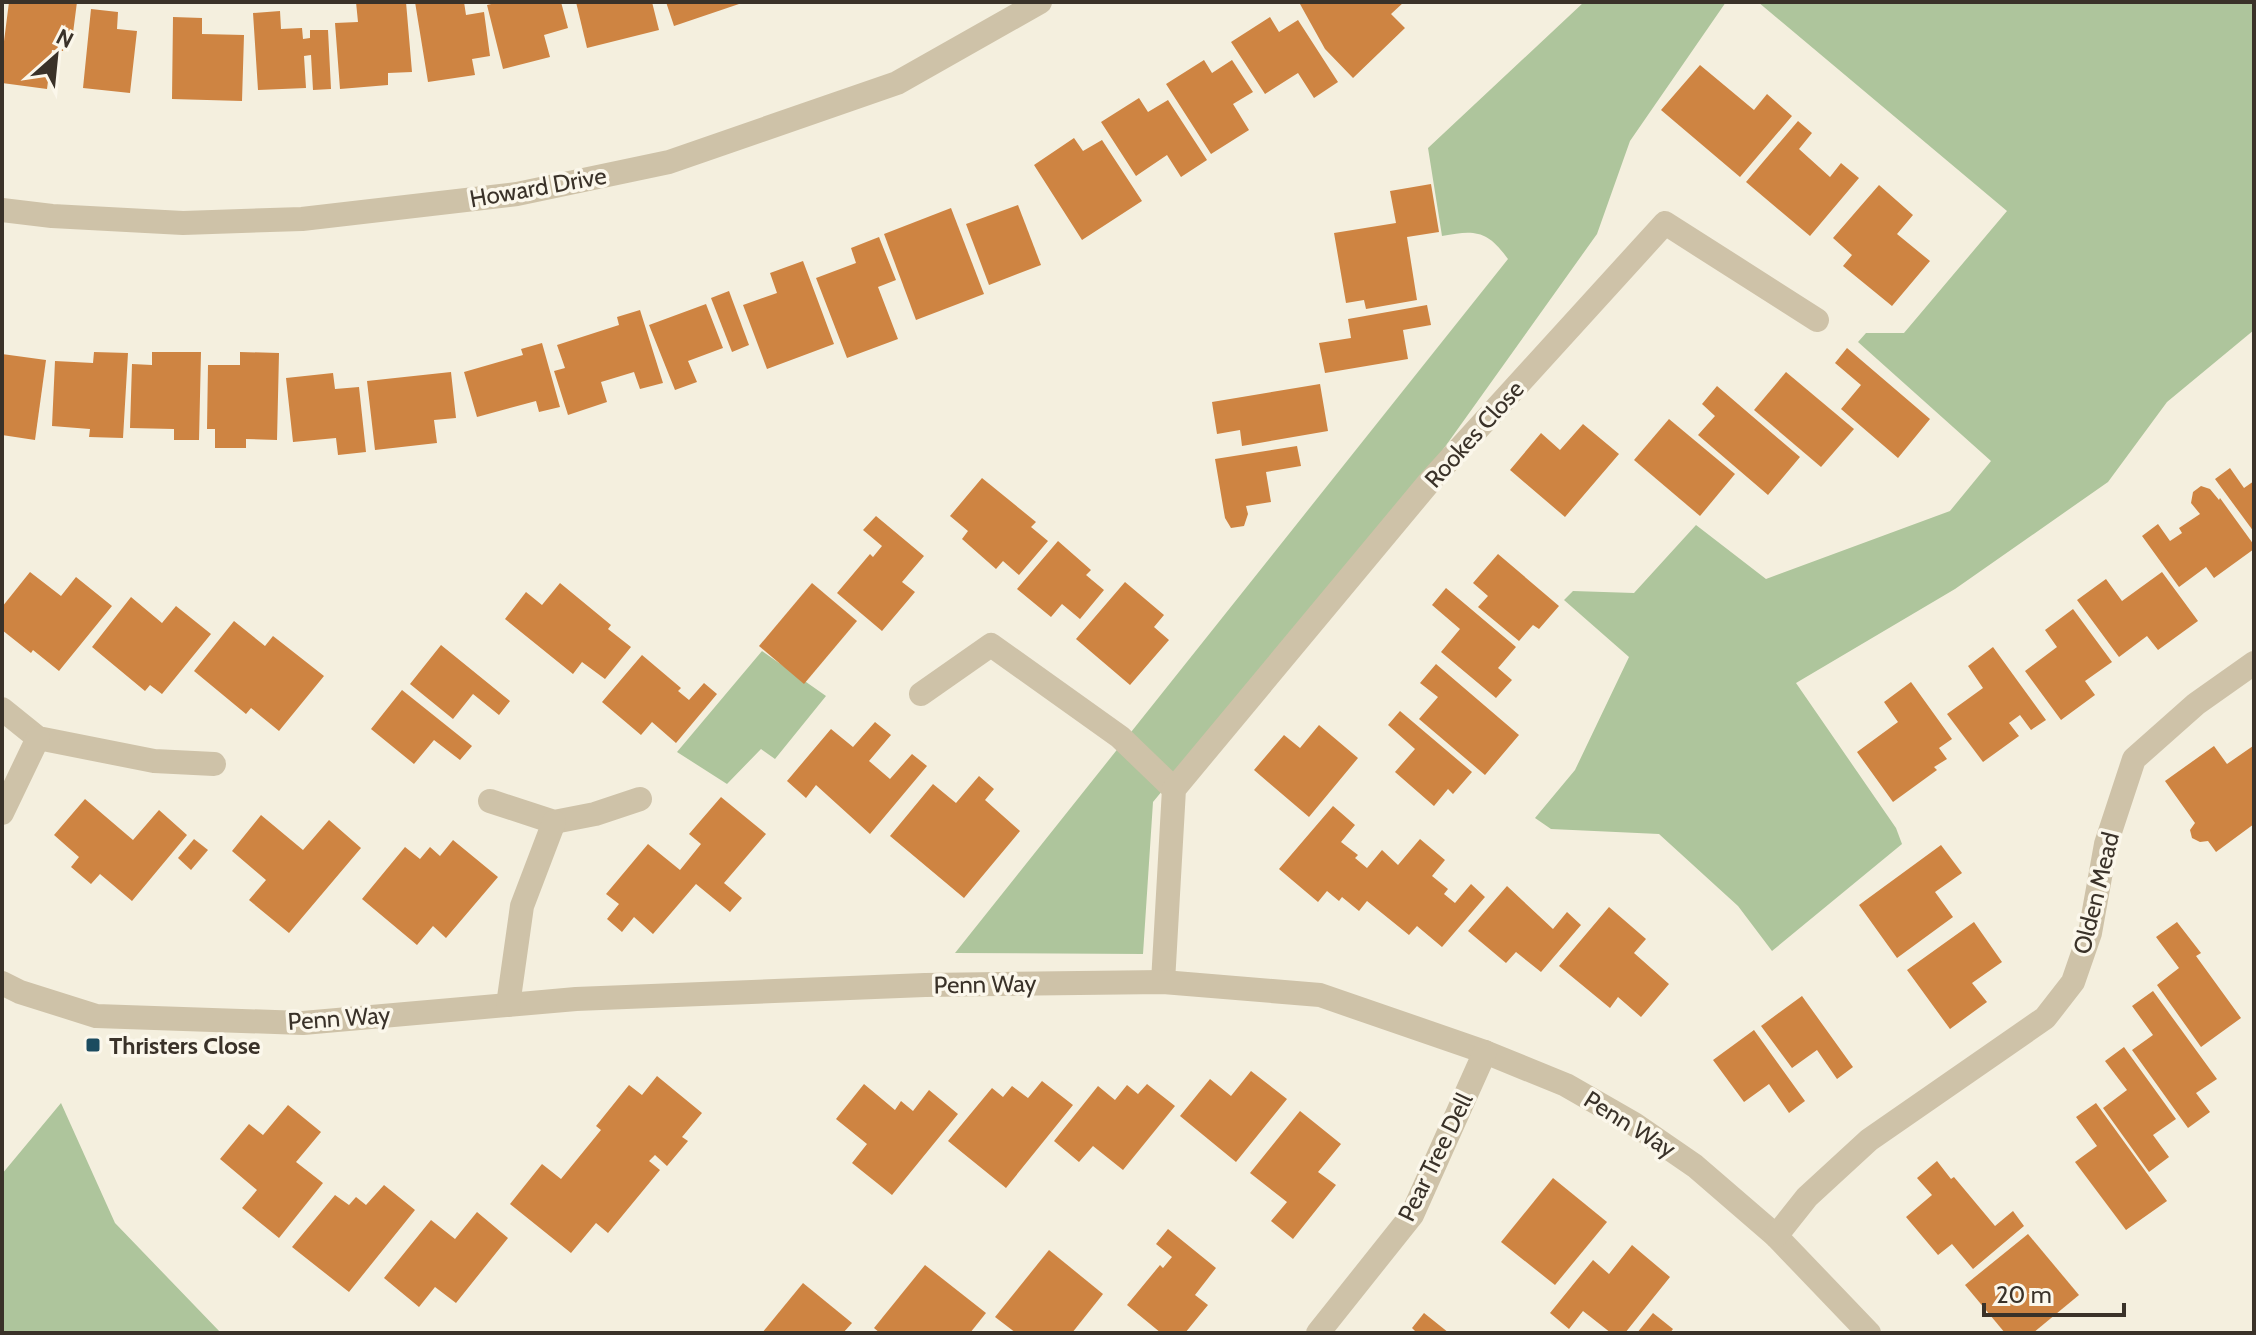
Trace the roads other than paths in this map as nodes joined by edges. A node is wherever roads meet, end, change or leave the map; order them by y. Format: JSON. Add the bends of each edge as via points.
{"nodes":[{"id":1,"x":1040,"y":2,"type":"edge"},
{"id":2,"x":2,"y":210,"type":"edge"},
{"id":3,"x":1817,"y":320,"type":"dead end"},
{"id":4,"x":2254,"y":663,"type":"edge"},
{"id":5,"x":921,"y":694,"type":"dead end"},
{"id":6,"x":2,"y":709,"type":"edge"},
{"id":7,"x":38,"y":738,"type":"junction"},
{"id":8,"x":214,"y":764,"type":"dead end"},
{"id":9,"x":1174,"y":789,"type":"junction"},
{"id":10,"x":640,"y":799,"type":"dead end"},
{"id":11,"x":490,"y":801,"type":"dead end"},
{"id":12,"x":2,"y":813,"type":"edge"},
{"id":13,"x":554,"y":822,"type":"junction"},
{"id":14,"x":1163,"y":982,"type":"junction"},
{"id":15,"x":2,"y":983,"type":"edge"},
{"id":16,"x":508,"y":1005,"type":"junction"},
{"id":17,"x":1485,"y":1052,"type":"junction"},
{"id":18,"x":1776,"y":1236,"type":"junction"},
{"id":19,"x":1318,"y":1333,"type":"edge"},
{"id":20,"x":1869,"y":1333,"type":"edge"}],
"edges":[{"from":1,"to":2,"type":"street","name":"Howard Drive","via":[[897,83],[669,162],[517,194],[388,211],[183,223]]},
{"from":3,"to":9,"type":"street","name":"Rookes Close","via":[[1665,223],[1431,480]]},
{"from":4,"to":18,"type":"street","name":"Olden Mead","via":[[2196,704],[2134,759],[2106,844],[2090,933],[2073,982],[2045,1018],[1869,1140],[1807,1197]]},
{"from":5,"to":9,"type":"street","via":[[991,645],[1120,737]]},
{"from":6,"to":7,"type":"street"},
{"from":7,"to":8,"type":"street","via":[[154,761]]},
{"from":7,"to":12,"type":"street"},
{"from":9,"to":14,"type":"street"},
{"from":10,"to":13,"type":"street"},
{"from":11,"to":13,"type":"street"},
{"from":13,"to":16,"type":"street","via":[[522,906]]},
{"from":14,"to":16,"type":"street","name":"Penn Way","via":[[925,985]]},
{"from":14,"to":17,"type":"street","name":"Penn Way","via":[[1320,995]]},
{"from":15,"to":16,"type":"street","name":"Penn Way","via":[[96,1016],[303,1023]]},
{"from":17,"to":18,"type":"street","name":"Penn Way","via":[[1566,1085],[1634,1124],[1695,1166]]},
{"from":17,"to":19,"type":"street","name":"Pear Tree Dell","via":[[1412,1215]]},
{"from":18,"to":20,"type":"street","name":"Penn Way"}]}
